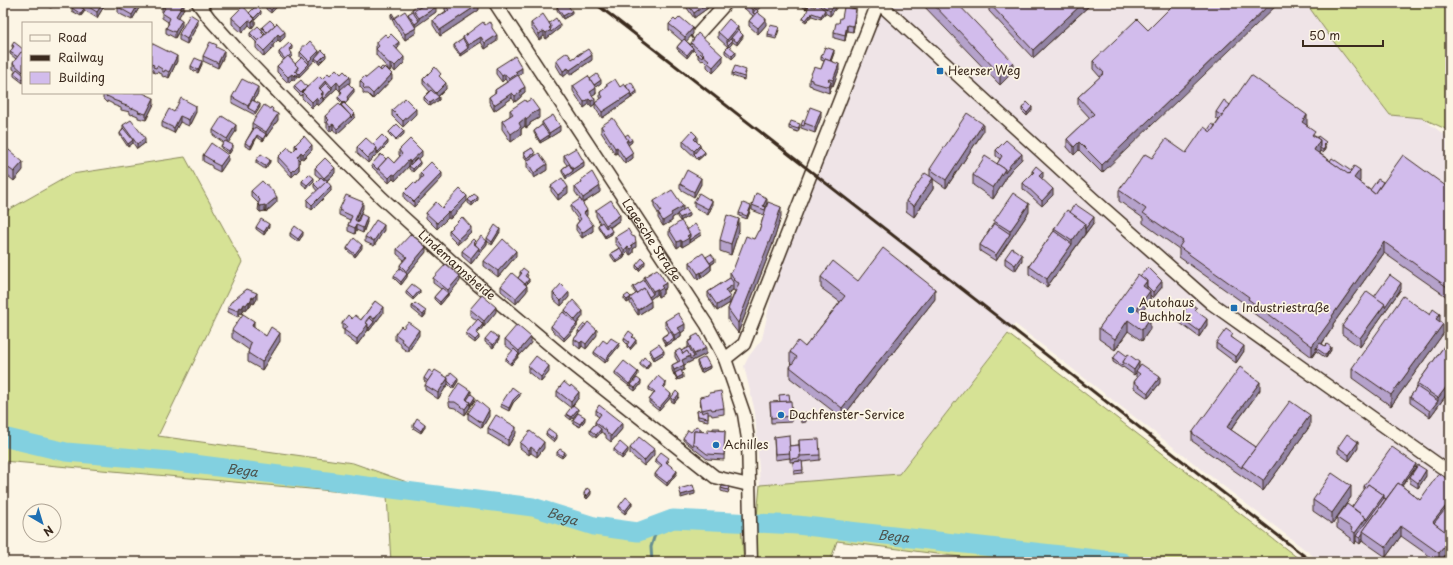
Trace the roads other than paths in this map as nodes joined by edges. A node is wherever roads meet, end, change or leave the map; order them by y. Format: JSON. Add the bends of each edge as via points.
{"nodes":[{"id":1,"x":198,"y":3,"type":"edge"},
{"id":2,"x":495,"y":3,"type":"edge"},
{"id":3,"x":726,"y":3,"type":"edge"},
{"id":4,"x":879,"y":3,"type":"edge"},
{"id":5,"x":698,"y":34,"type":"edge"},
{"id":6,"x":726,"y":359,"type":"junction"},
{"id":7,"x":1450,"y":473,"type":"edge"},
{"id":8,"x":749,"y":485,"type":"junction"},
{"id":9,"x":752,"y":562,"type":"edge"}],
"edges":[{"from":1,"to":8,"type":"street","name":"Lindemannsheide","via":[[242,55],[324,140],[382,198],[471,279],[570,362],[715,477]]},
{"from":2,"to":6,"type":"street","name":"Lagesche Straße","via":[[708,325]]},
{"from":3,"to":5,"type":"street"},
{"from":4,"to":6,"type":"street","via":[[744,344]]},
{"from":4,"to":7,"type":"street","via":[[1211,303]]},
{"from":6,"to":8,"type":"street","name":"Lagesche Straße","via":[[744,414],[748,439]]},
{"from":8,"to":9,"type":"street","name":"Lagesche Straße"}]}
